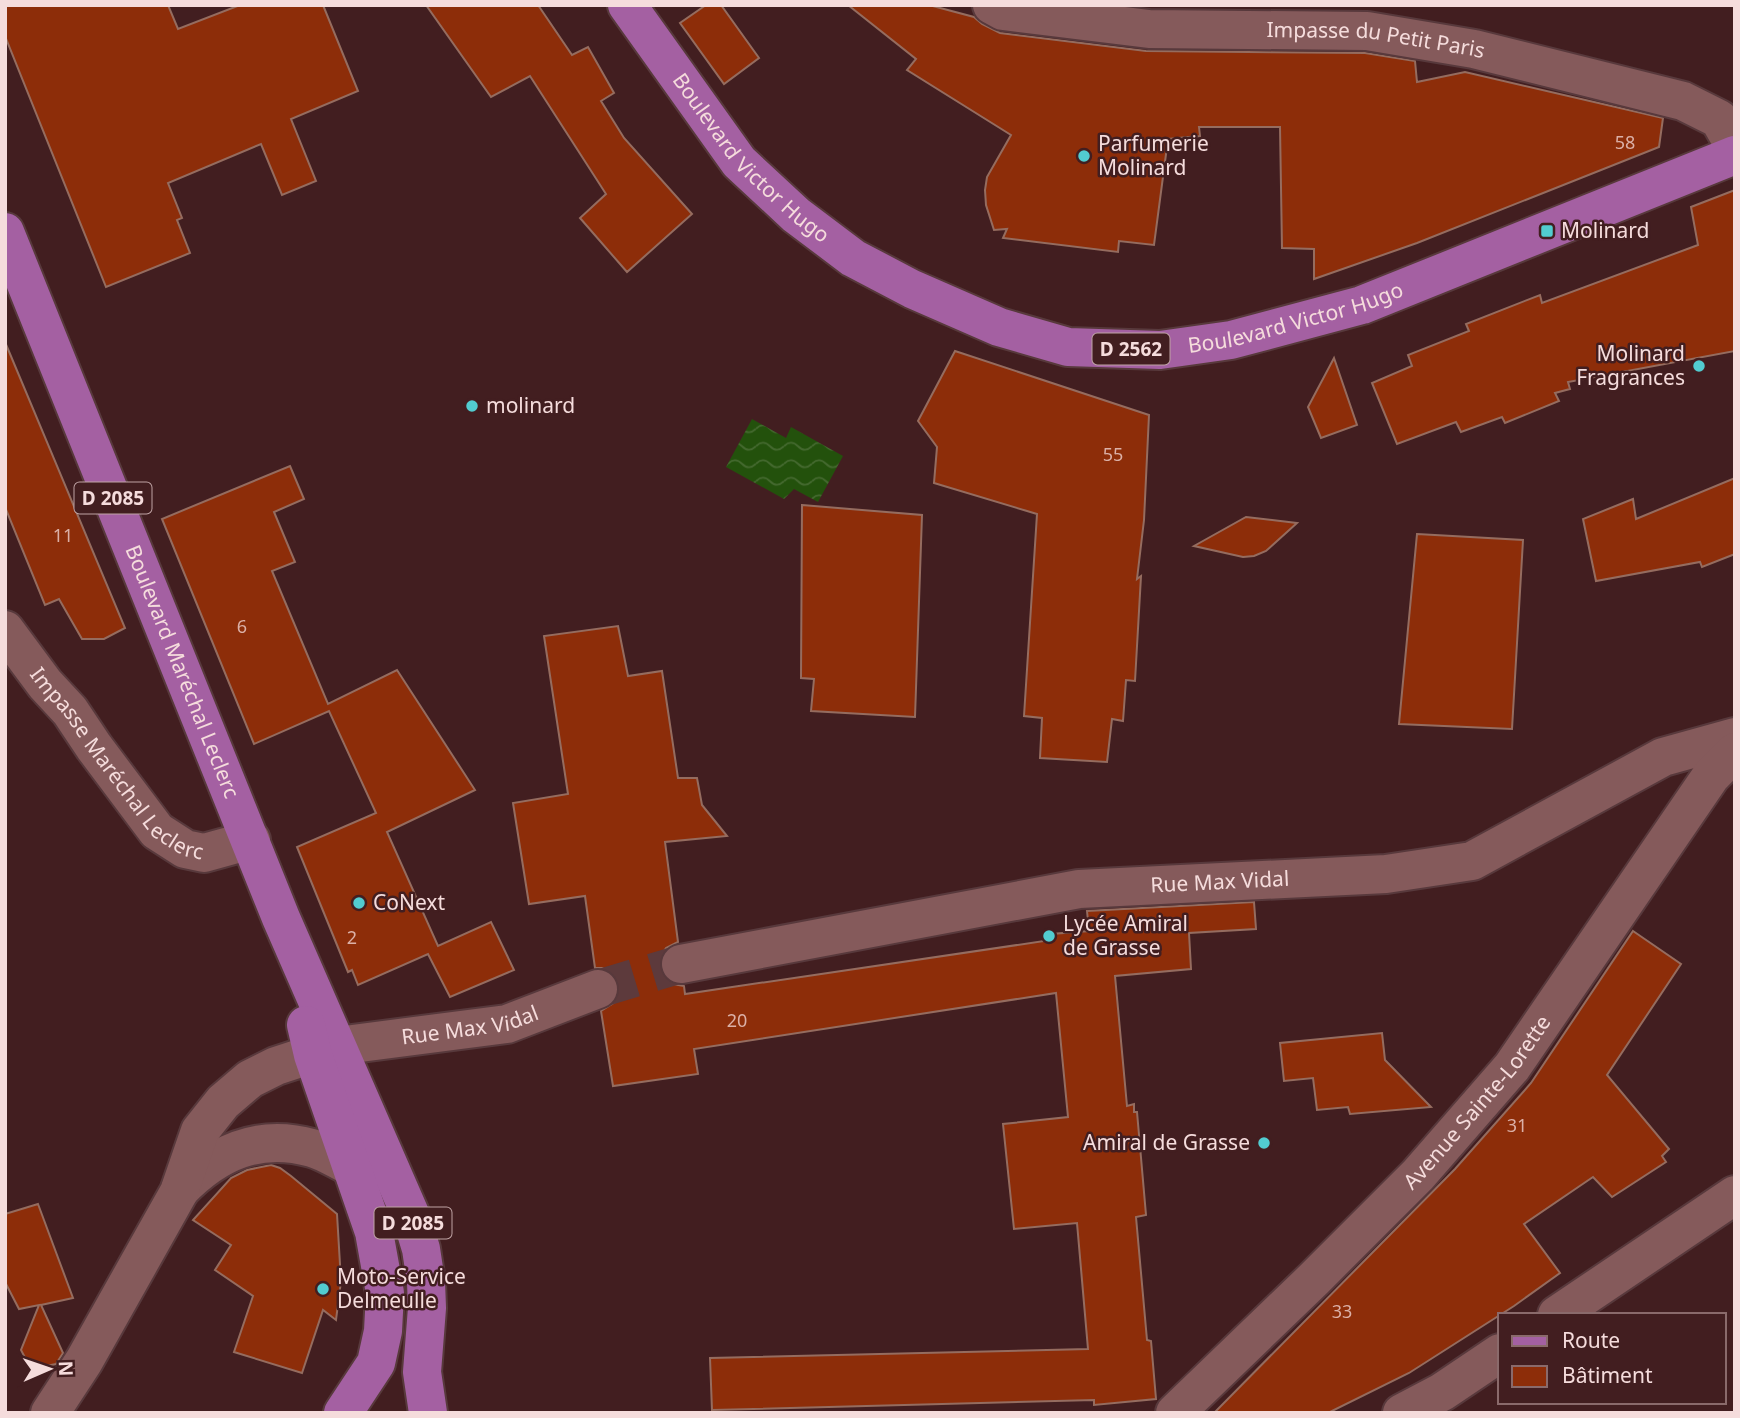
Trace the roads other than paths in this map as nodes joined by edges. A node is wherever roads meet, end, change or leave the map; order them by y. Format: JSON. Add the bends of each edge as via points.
{"nodes":[{"id":1,"x":627,"y":5,"type":"edge"},
{"id":2,"x":992,"y":5,"type":"edge"},
{"id":3,"x":1735,"y":147,"type":"edge"},
{"id":4,"x":1735,"y":155,"type":"edge"},
{"id":5,"x":5,"y":232,"type":"edge"},
{"id":6,"x":5,"y":630,"type":"edge"},
{"id":7,"x":1735,"y":737,"type":"edge"},
{"id":8,"x":1735,"y":752,"type":"edge"},
{"id":9,"x":251,"y":840,"type":"junction"},
{"id":10,"x":681,"y":964,"type":"tunnel mouth"},
{"id":11,"x":598,"y":989,"type":"tunnel mouth"},
{"id":12,"x":325,"y":1050,"type":"junction"},
{"id":13,"x":352,"y":1167,"type":"junction"},
{"id":14,"x":178,"y":1192,"type":"junction"},
{"id":15,"x":1735,"y":1195,"type":"edge"},
{"id":16,"x":1560,"y":1313,"type":"edge"},
{"id":17,"x":1498,"y":1354,"type":"edge"},
{"id":18,"x":50,"y":1413,"type":"edge"},
{"id":19,"x":343,"y":1413,"type":"edge"},
{"id":20,"x":428,"y":1413,"type":"edge"},
{"id":21,"x":1175,"y":1413,"type":"edge"},
{"id":22,"x":1402,"y":1413,"type":"edge"}],
"edges":[{"from":1,"to":4,"type":"main road","name":"Boulevard Victor Hugo","number":"D 2562","via":[[739,162],[796,215],[853,258],[924,294],[999,327],[1068,347],[1160,351],[1231,340],[1362,305]]},
{"from":2,"to":3,"type":"street","name":"Impasse du Petit Paris","via":[[1003,11],[1149,29],[1367,31],[1474,49],[1683,102],[1719,119]]},
{"from":5,"to":9,"type":"main road","name":"Boulevard Maréchal Leclerc","number":"D 2085"},
{"from":6,"to":9,"type":"street","name":"Impasse Maréchal Leclerc","via":[[157,831],[185,849],[204,853]]},
{"from":7,"to":10,"type":"street","name":"Rue Max Vidal","via":[[1663,757],[1472,861],[1386,874],[1079,889]]},
{"from":8,"to":21,"type":"street","name":"Avenue Sainte-Lorette","via":[[1711,776],[1512,1067],[1418,1175]]},
{"from":9,"to":12,"type":"main road","name":"Boulevard Maréchal Leclerc","number":"D 2085"},
{"from":11,"to":12,"type":"street","name":"Rue Max Vidal","via":[[507,1024]]},
{"from":12,"to":13,"type":"main road","name":"Boulevard Maréchal Leclerc","number":"D 2085"},
{"from":12,"to":14,"type":"street","name":"Rue Max Vidal","via":[[250,1079],[223,1102],[200,1131]]},
{"from":12,"to":20,"type":"main road","name":"Boulevard Maréchal Leclerc","number":"D 2085","via":[[411,1216],[421,1250],[427,1308],[422,1372]]},
{"from":13,"to":14,"type":"street","via":[[314,1148],[259,1143],[200,1169]]},
{"from":13,"to":19,"type":"main road","name":"Boulevard Maréchal Leclerc","number":"D 2085","via":[[374,1232],[385,1293],[376,1363]]},
{"from":14,"to":18,"type":"street"},
{"from":15,"to":16,"type":"street"},
{"from":17,"to":22,"type":"street"}]}
